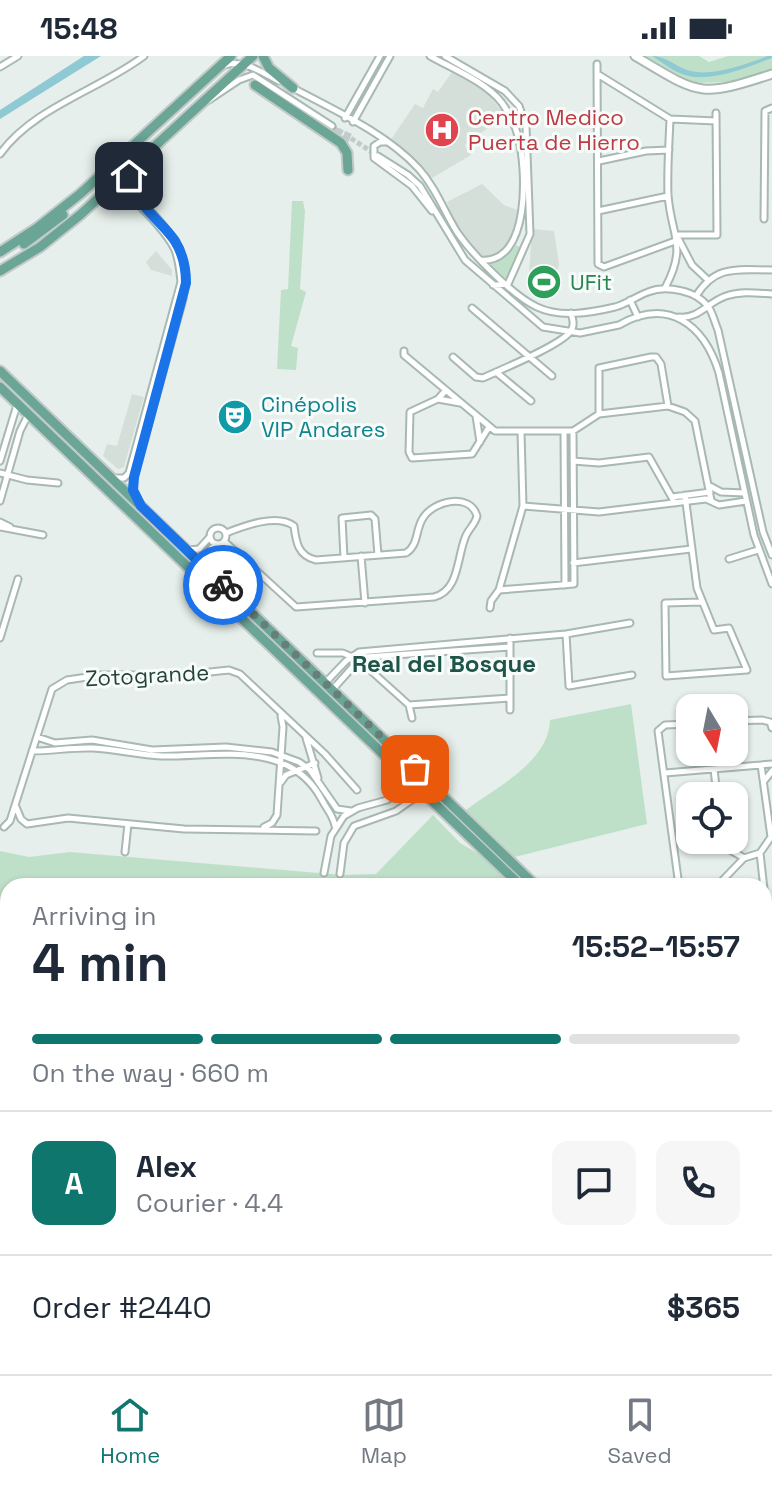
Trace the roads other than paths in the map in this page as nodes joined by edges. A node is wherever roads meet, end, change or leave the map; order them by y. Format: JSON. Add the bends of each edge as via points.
{"nodes":[{"id":1,"x":18,"y":56,"type":"edge"},
{"id":2,"x":144,"y":56,"type":"edge"},
{"id":3,"x":231,"y":56,"type":"edge"},
{"id":4,"x":253,"y":56,"type":"edge"},
{"id":5,"x":263,"y":56,"type":"edge"},
{"id":6,"x":380,"y":56,"type":"edge"},
{"id":7,"x":390,"y":56,"type":"edge"},
{"id":8,"x":430,"y":56,"type":"edge"},
{"id":9,"x":445,"y":56,"type":"edge"},
{"id":10,"x":635,"y":56,"type":"edge"},
{"id":11,"x":245,"y":64,"type":"junction"},
{"id":12,"x":597,"y":64,"type":"dead end"},
{"id":13,"x":0,"y":67,"type":"edge"},
{"id":14,"x":219,"y":67,"type":"junction"},
{"id":15,"x":772,"y":74,"type":"edge"},
{"id":16,"x":598,"y":75,"type":"junction"},
{"id":17,"x":498,"y":85,"type":"junction"},
{"id":18,"x":293,"y":88,"type":"junction"},
{"id":19,"x":492,"y":93,"type":"junction"},
{"id":20,"x":204,"y":101,"type":"junction"},
{"id":21,"x":772,"y":108,"type":"edge"},
{"id":22,"x":716,"y":113,"type":"dead end"},
{"id":23,"x":345,"y":118,"type":"junction"},
{"id":24,"x":670,"y":119,"type":"junction"},
{"id":25,"x":716,"y":121,"type":"junction"},
{"id":26,"x":353,"y":122,"type":"junction"},
{"id":27,"x":332,"y":128,"type":"joint"},
{"id":28,"x":527,"y":132,"type":"junction"},
{"id":29,"x":517,"y":134,"type":"junction"},
{"id":30,"x":387,"y":143,"type":"junction"},
{"id":31,"x":669,"y":150,"type":"junction"},
{"id":32,"x":0,"y":154,"type":"edge"},
{"id":33,"x":378,"y":156,"type":"tunnel mouth"},
{"id":34,"x":598,"y":161,"type":"junction"},
{"id":35,"x":132,"y":166,"type":"junction"},
{"id":36,"x":769,"y":167,"type":"edge"},
{"id":37,"x":348,"y":170,"type":"dead end"},
{"id":38,"x":110,"y":186,"type":"junction"},
{"id":39,"x":80,"y":194,"type":"junction"},
{"id":40,"x":668,"y":196,"type":"junction"},
{"id":41,"x":598,"y":211,"type":"junction"},
{"id":42,"x":772,"y":213,"type":"edge"},
{"id":43,"x":436,"y":214,"type":"junction"},
{"id":44,"x":692,"y":235,"type":"junction"},
{"id":45,"x":679,"y":239,"type":"junction"},
{"id":46,"x":514,"y":240,"type":"junction"},
{"id":47,"x":526,"y":246,"type":"junction"},
{"id":48,"x":0,"y":255,"type":"edge"},
{"id":49,"x":480,"y":260,"type":"junction"},
{"id":50,"x":0,"y":265,"type":"edge"},
{"id":51,"x":488,"y":268,"type":"junction"},
{"id":52,"x":771,"y":270,"type":"edge"},
{"id":53,"x":0,"y":271,"type":"edge"},
{"id":54,"x":481,"y":275,"type":"junction"},
{"id":55,"x":708,"y":280,"type":"junction"},
{"id":56,"x":508,"y":284,"type":"junction"},
{"id":57,"x":493,"y":285,"type":"junction"},
{"id":58,"x":665,"y":288,"type":"junction"},
{"id":59,"x":770,"y":293,"type":"edge"},
{"id":60,"x":696,"y":296,"type":"junction"},
{"id":61,"x":629,"y":300,"type":"junction"},
{"id":62,"x":708,"y":306,"type":"junction"},
{"id":63,"x":472,"y":308,"type":"dead end"},
{"id":64,"x":571,"y":313,"type":"junction"},
{"id":65,"x":674,"y":316,"type":"junction"},
{"id":66,"x":636,"y":318,"type":"junction"},
{"id":67,"x":554,"y":331,"type":"junction"},
{"id":68,"x":570,"y":333,"type":"junction"},
{"id":69,"x":550,"y":346,"type":"junction"},
{"id":70,"x":404,"y":351,"type":"dead end"},
{"id":71,"x":527,"y":356,"type":"junction"},
{"id":72,"x":453,"y":357,"type":"dead end"},
{"id":73,"x":0,"y":371,"type":"edge"},
{"id":74,"x":496,"y":372,"type":"junction"},
{"id":75,"x":552,"y":376,"type":"dead end"},
{"id":76,"x":0,"y":384,"type":"edge"},
{"id":77,"x":446,"y":390,"type":"junction"},
{"id":78,"x":438,"y":399,"type":"junction"},
{"id":79,"x":531,"y":401,"type":"dead end"},
{"id":80,"x":461,"y":403,"type":"junction"},
{"id":81,"x":668,"y":406,"type":"junction"},
{"id":82,"x":27,"y":411,"type":"junction"},
{"id":83,"x":599,"y":414,"type":"junction"},
{"id":84,"x":476,"y":416,"type":"junction"},
{"id":85,"x":489,"y":427,"type":"junction"},
{"id":86,"x":573,"y":431,"type":"junction"},
{"id":87,"x":521,"y":432,"type":"junction"},
{"id":88,"x":564,"y":432,"type":"junction"},
{"id":89,"x":480,"y":443,"type":"junction"},
{"id":90,"x":747,"y":457,"type":"junction"},
{"id":91,"x":737,"y":459,"type":"junction"},
{"id":92,"x":0,"y":461,"type":"edge"},
{"id":93,"x":573,"y":461,"type":"junction"},
{"id":94,"x":4,"y":474,"type":"edge"},
{"id":95,"x":111,"y":477,"type":"junction"},
{"id":96,"x":58,"y":483,"type":"dead end"},
{"id":97,"x":709,"y":489,"type":"junction"},
{"id":98,"x":744,"y":493,"type":"junction"},
{"id":99,"x":686,"y":498,"type":"junction"},
{"id":100,"x":673,"y":500,"type":"junction"},
{"id":101,"x":711,"y":500,"type":"junction"},
{"id":102,"x":0,"y":501,"type":"edge"},
{"id":103,"x":746,"y":501,"type":"junction"},
{"id":104,"x":141,"y":506,"type":"junction"},
{"id":105,"x":523,"y":506,"type":"junction"},
{"id":106,"x":565,"y":509,"type":"junction"},
{"id":107,"x":573,"y":510,"type":"junction"},
{"id":108,"x":0,"y":525,"type":"edge"},
{"id":109,"x":226,"y":533,"type":"junction"},
{"id":110,"x":43,"y":535,"type":"dead end"},
{"id":111,"x":210,"y":537,"type":"junction"},
{"id":112,"x":224,"y":541,"type":"junction"},
{"id":113,"x":769,"y":543,"type":"edge"},
{"id":114,"x":216,"y":544,"type":"junction"},
{"id":115,"x":186,"y":549,"type":"junction"},
{"id":116,"x":692,"y":549,"type":"junction"},
{"id":117,"x":758,"y":550,"type":"junction"},
{"id":118,"x":378,"y":555,"type":"junction"},
{"id":119,"x":772,"y":555,"type":"edge"},
{"id":120,"x":361,"y":556,"type":"junction"},
{"id":121,"x":344,"y":558,"type":"junction"},
{"id":122,"x":729,"y":559,"type":"dead end"},
{"id":123,"x":573,"y":563,"type":"junction"},
{"id":124,"x":205,"y":567,"type":"junction"},
{"id":125,"x":18,"y":579,"type":"dead end"},
{"id":126,"x":772,"y":584,"type":"edge"},
{"id":127,"x":565,"y":585,"type":"junction"},
{"id":128,"x":499,"y":590,"type":"junction"},
{"id":129,"x":702,"y":602,"type":"junction"},
{"id":130,"x":365,"y":603,"type":"junction"},
{"id":131,"x":490,"y":608,"type":"dead end"},
{"id":132,"x":630,"y":623,"type":"dead end"},
{"id":133,"x":566,"y":634,"type":"junction"},
{"id":134,"x":0,"y":638,"type":"edge"},
{"id":135,"x":510,"y":638,"type":"junction"},
{"id":136,"x":510,"y":647,"type":"junction"},
{"id":137,"x":317,"y":653,"type":"dead end"},
{"id":138,"x":352,"y":655,"type":"junction"},
{"id":139,"x":359,"y":660,"type":"junction"},
{"id":140,"x":337,"y":670,"type":"junction"},
{"id":141,"x":632,"y":675,"type":"dead end"},
{"id":142,"x":344,"y":676,"type":"junction"},
{"id":143,"x":329,"y":686,"type":"junction"},
{"id":144,"x":510,"y":698,"type":"junction"},
{"id":145,"x":409,"y":708,"type":"junction"},
{"id":146,"x":510,"y":710,"type":"dead end"},
{"id":147,"x":279,"y":711,"type":"junction"},
{"id":148,"x":412,"y":718,"type":"dead end"},
{"id":149,"x":748,"y":720,"type":"edge"},
{"id":150,"x":676,"y":725,"type":"edge"},
{"id":151,"x":771,"y":725,"type":"edge"},
{"id":152,"x":299,"y":730,"type":"junction"},
{"id":153,"x":37,"y":737,"type":"junction"},
{"id":154,"x":283,"y":737,"type":"junction"},
{"id":155,"x":306,"y":737,"type":"junction"},
{"id":156,"x":106,"y":746,"type":"junction"},
{"id":157,"x":32,"y":751,"type":"junction"},
{"id":158,"x":325,"y":754,"type":"junction"},
{"id":159,"x":280,"y":758,"type":"junction"},
{"id":160,"x":314,"y":761,"type":"junction"},
{"id":161,"x":772,"y":764,"type":"edge"},
{"id":162,"x":761,"y":765,"type":"junction"},
{"id":163,"x":396,"y":766,"type":"junction"},
{"id":164,"x":306,"y":768,"type":"junction"},
{"id":165,"x":714,"y":769,"type":"junction"},
{"id":166,"x":298,"y":771,"type":"junction"},
{"id":167,"x":772,"y":771,"type":"edge"},
{"id":168,"x":665,"y":773,"type":"junction"},
{"id":169,"x":319,"y":780,"type":"junction"},
{"id":170,"x":280,"y":782,"type":"junction"},
{"id":171,"x":715,"y":782,"type":"edge"},
{"id":172,"x":764,"y":782,"type":"junction"},
{"id":173,"x":357,"y":790,"type":"dead end"},
{"id":174,"x":430,"y":798,"type":"junction"},
{"id":175,"x":16,"y":802,"type":"junction"},
{"id":176,"x":331,"y":807,"type":"junction"},
{"id":177,"x":351,"y":811,"type":"junction"},
{"id":178,"x":277,"y":815,"type":"junction"},
{"id":179,"x":10,"y":821,"type":"junction"},
{"id":180,"x":27,"y":824,"type":"junction"},
{"id":181,"x":128,"y":824,"type":"junction"},
{"id":182,"x":4,"y":827,"type":"dead end"},
{"id":183,"x":259,"y":829,"type":"junction"},
{"id":184,"x":334,"y":829,"type":"junction"},
{"id":185,"x":290,"y":830,"type":"junction"},
{"id":186,"x":316,"y":831,"type":"dead end"},
{"id":187,"x":346,"y":837,"type":"junction"},
{"id":188,"x":771,"y":840,"type":"edge"},
{"id":189,"x":125,"y":852,"type":"dead end"},
{"id":190,"x":760,"y":853,"type":"junction"},
{"id":191,"x":737,"y":854,"type":"edge"},
{"id":192,"x":744,"y":858,"type":"junction"},
{"id":193,"x":324,"y":873,"type":"dead end"},
{"id":194,"x":340,"y":874,"type":"dead end"},
{"id":195,"x":513,"y":878,"type":"edge"},
{"id":196,"x":528,"y":878,"type":"edge"},
{"id":197,"x":678,"y":878,"type":"edge"},
{"id":198,"x":725,"y":878,"type":"edge"},
{"id":199,"x":766,"y":878,"type":"edge"}],
"edges":[{"from":1,"to":13,"type":"street"},
{"from":2,"to":32,"type":"street","via":[[34,123]]},
{"from":3,"to":14,"type":"main road"},
{"from":4,"to":11,"type":"main road"},
{"from":5,"to":18,"type":"main road"},
{"from":6,"to":23,"type":"street"},
{"from":7,"to":26,"type":"street"},
{"from":8,"to":19,"type":"street"},
{"from":9,"to":17,"type":"street"},
{"from":10,"to":15,"type":"street","via":[[680,83],[707,91]]},
{"from":11,"to":14,"type":"street"},
{"from":11,"to":18,"type":"street"},
{"from":11,"to":20,"type":"main road"},
{"from":12,"to":16,"type":"street"},
{"from":14,"to":39,"type":"main road"},
{"from":16,"to":24,"type":"street"},
{"from":16,"to":34,"type":"street"},
{"from":17,"to":19,"type":"street"},
{"from":17,"to":28,"type":"street","via":[[519,106]]},
{"from":18,"to":23,"type":"street"},
{"from":19,"to":29,"type":"street"},
{"from":20,"to":27,"type":"street","via":[[253,75]]},
{"from":20,"to":35,"type":"main road"},
{"from":21,"to":36,"type":"street","via":[[765,111]]},
{"from":22,"to":25,"type":"street"},
{"from":23,"to":26,"type":"street"},
{"from":24,"to":25,"type":"street"},
{"from":24,"to":31,"type":"street"},
{"from":25,"to":44,"type":"street","via":[[717,235]]},
{"from":26,"to":30,"type":"street"},
{"from":27,"to":37,"type":"main road","via":[[255,85],[341,143]]},
{"from":28,"to":29,"type":"street"},
{"from":28,"to":47,"type":"street","via":[[531,220]]},
{"from":29,"to":46,"type":"street","via":[[522,211]]},
{"from":30,"to":43,"type":"street","via":[[374,146],[374,158],[412,186]]},
{"from":30,"to":49,"type":"street","via":[[429,182]]},
{"from":31,"to":34,"type":"street"},
{"from":31,"to":40,"type":"street"},
{"from":33,"to":43,"type":"street","via":[[416,182]]},
{"from":34,"to":41,"type":"street"},
{"from":35,"to":38,"type":"main road"},
{"from":35,"to":104,"type":"street","via":[[130,189],[173,238],[186,271],[134,477],[133,490]]},
{"from":36,"to":42,"type":"street","via":[[764,216]]},
{"from":38,"to":50,"type":"main road"},
{"from":38,"to":53,"type":"main road","via":[[65,228]]},
{"from":38,"to":95,"type":"street","via":[[125,192],[168,240],[181,282],[129,473]]},
{"from":39,"to":48,"type":"main road"},
{"from":39,"to":48,"type":"main road","via":[[55,222]]},
{"from":40,"to":41,"type":"street"},
{"from":40,"to":45,"type":"street"},
{"from":41,"to":45,"type":"street","via":[[598,264],[603,267]]},
{"from":43,"to":54,"type":"street"},
{"from":44,"to":45,"type":"street"},
{"from":44,"to":45,"type":"street"},
{"from":45,"to":55,"type":"street","via":[[692,265]]},
{"from":45,"to":58,"type":"street"},
{"from":46,"to":47,"type":"street"},
{"from":46,"to":49,"type":"street","via":[[497,258]]},
{"from":47,"to":56,"type":"street"},
{"from":49,"to":51,"type":"street"},
{"from":51,"to":54,"type":"street"},
{"from":51,"to":56,"type":"street"},
{"from":52,"to":55,"type":"street","via":[[728,270]]},
{"from":54,"to":57,"type":"street"},
{"from":55,"to":60,"type":"street"},
{"from":56,"to":57,"type":"street"},
{"from":56,"to":64,"type":"street","via":[[536,306]]},
{"from":57,"to":67,"type":"street"},
{"from":58,"to":60,"type":"street"},
{"from":58,"to":61,"type":"street"},
{"from":59,"to":62,"type":"street","via":[[730,295]]},
{"from":60,"to":62,"type":"street"},
{"from":61,"to":64,"type":"street"},
{"from":61,"to":66,"type":"street"},
{"from":62,"to":65,"type":"street","via":[[692,317]]},
{"from":62,"to":90,"type":"street"},
{"from":63,"to":71,"type":"street"},
{"from":64,"to":68,"type":"street"},
{"from":65,"to":66,"type":"street","via":[[653,313]]},
{"from":65,"to":91,"type":"street","via":[[693,327],[712,355]]},
{"from":66,"to":68,"type":"street","via":[[598,331]]},
{"from":67,"to":68,"type":"street"},
{"from":67,"to":69,"type":"street"},
{"from":68,"to":69,"type":"street"},
{"from":69,"to":71,"type":"street"},
{"from":70,"to":77,"type":"street"},
{"from":71,"to":74,"type":"street"},
{"from":71,"to":75,"type":"street"},
{"from":72,"to":74,"type":"street","via":[[480,379]]},
{"from":73,"to":95,"type":"main road"},
{"from":74,"to":79,"type":"street"},
{"from":76,"to":82,"type":"main road"},
{"from":77,"to":78,"type":"street"},
{"from":77,"to":80,"type":"street"},
{"from":78,"to":80,"type":"street"},
{"from":78,"to":89,"type":"street","via":[[410,412],[412,458],[472,454]]},
{"from":80,"to":84,"type":"street"},
{"from":81,"to":83,"type":"street"},
{"from":81,"to":83,"type":"street","via":[[661,364],[651,357],[599,368]]},
{"from":81,"to":97,"type":"street","via":[[694,419]]},
{"from":82,"to":92,"type":"street"},
{"from":82,"to":94,"type":"street"},
{"from":82,"to":163,"type":"main road"},
{"from":83,"to":86,"type":"street"},
{"from":84,"to":85,"type":"street"},
{"from":84,"to":89,"type":"street"},
{"from":85,"to":87,"type":"street"},
{"from":85,"to":89,"type":"street"},
{"from":86,"to":88,"type":"street"},
{"from":86,"to":93,"type":"street"},
{"from":87,"to":88,"type":"street"},
{"from":87,"to":105,"type":"street"},
{"from":88,"to":106,"type":"street"},
{"from":90,"to":91,"type":"street"},
{"from":90,"to":113,"type":"street"},
{"from":91,"to":98,"type":"street"},
{"from":93,"to":100,"type":"street","via":[[649,457]]},
{"from":93,"to":107,"type":"street"},
{"from":94,"to":96,"type":"street"},
{"from":94,"to":102,"type":"street"},
{"from":95,"to":104,"type":"main road"},
{"from":97,"to":98,"type":"street"},
{"from":97,"to":99,"type":"street"},
{"from":97,"to":101,"type":"street"},
{"from":98,"to":103,"type":"street"},
{"from":99,"to":100,"type":"street"},
{"from":99,"to":101,"type":"street"},
{"from":99,"to":116,"type":"street"},
{"from":100,"to":107,"type":"street","via":[[599,512]]},
{"from":101,"to":103,"type":"street","via":[[719,505]]},
{"from":103,"to":117,"type":"street"},
{"from":104,"to":115,"type":"main road"},
{"from":105,"to":106,"type":"street"},
{"from":105,"to":128,"type":"street"},
{"from":106,"to":107,"type":"street"},
{"from":106,"to":127,"type":"street"},
{"from":107,"to":123,"type":"street"},
{"from":108,"to":110,"type":"street"},
{"from":109,"to":111,"type":"street","via":[[216,528]]},
{"from":109,"to":112,"type":"street"},
{"from":109,"to":121,"type":"street","via":[[251,523],[287,521],[294,526],[296,546],[308,557]]},
{"from":111,"to":114,"type":"street"},
{"from":111,"to":115,"type":"street","via":[[199,549]]},
{"from":112,"to":114,"type":"street"},
{"from":112,"to":130,"type":"street","via":[[296,607]]},
{"from":113,"to":119,"type":"street"},
{"from":114,"to":124,"type":"street","via":[[205,554]]},
{"from":115,"to":124,"type":"main road"},
{"from":116,"to":123,"type":"street"},
{"from":116,"to":129,"type":"street"},
{"from":117,"to":122,"type":"street"},
{"from":117,"to":126,"type":"street"},
{"from":118,"to":120,"type":"street"},
{"from":118,"to":121,"type":"street","via":[[371,515],[342,518]]},
{"from":118,"to":130,"type":"street","via":[[411,550],[430,510],[463,500],[475,510],[476,522],[466,534],[446,592]]},
{"from":120,"to":121,"type":"street"},
{"from":120,"to":130,"type":"street"},
{"from":123,"to":127,"type":"street","via":[[574,584]]},
{"from":124,"to":143,"type":"main road"},
{"from":125,"to":134,"type":"street"},
{"from":127,"to":128,"type":"street"},
{"from":128,"to":131,"type":"street"},
{"from":129,"to":129,"type":"street","via":[[665,603],[666,676],[747,670],[729,628],[714,630]]},
{"from":132,"to":133,"type":"street"},
{"from":133,"to":135,"type":"street"},
{"from":133,"to":141,"type":"street","via":[[569,686]]},
{"from":135,"to":136,"type":"street"},
{"from":135,"to":138,"type":"street"},
{"from":136,"to":139,"type":"street"},
{"from":136,"to":144,"type":"street"},
{"from":137,"to":138,"type":"street"},
{"from":138,"to":139,"type":"street"},
{"from":138,"to":140,"type":"street"},
{"from":139,"to":142,"type":"street"},
{"from":139,"to":145,"type":"street"},
{"from":140,"to":142,"type":"street"},
{"from":140,"to":143,"type":"street"},
{"from":142,"to":143,"type":"street"},
{"from":143,"to":196,"type":"main road"},
{"from":144,"to":145,"type":"street"},
{"from":144,"to":146,"type":"street"},
{"from":145,"to":148,"type":"street"},
{"from":147,"to":152,"type":"street","name":"Zotogrande"},
{"from":147,"to":153,"type":"street","name":"Zotogrande","via":[[229,670],[101,675],[67,680],[52,689]]},
{"from":147,"to":154,"type":"street"},
{"from":149,"to":151,"type":"street"},
{"from":150,"to":168,"type":"street","via":[[658,731]]},
{"from":152,"to":154,"type":"street"},
{"from":152,"to":155,"type":"street","name":"Zotogrande"},
{"from":153,"to":156,"type":"street","via":[[55,743],[92,740]]},
{"from":153,"to":157,"type":"street","name":"Zotogrande"},
{"from":154,"to":159,"type":"street"},
{"from":155,"to":158,"type":"street","name":"Zotogrande"},
{"from":155,"to":160,"type":"street"},
{"from":156,"to":157,"type":"street"},
{"from":156,"to":159,"type":"street","via":[[236,747]]},
{"from":157,"to":175,"type":"street","name":"Zotogrande"},
{"from":158,"to":160,"type":"street"},
{"from":158,"to":173,"type":"street","name":"Zotogrande"},
{"from":159,"to":164,"type":"street"},
{"from":159,"to":166,"type":"street"},
{"from":159,"to":170,"type":"street"},
{"from":160,"to":164,"type":"street"},
{"from":160,"to":169,"type":"street"},
{"from":161,"to":162,"type":"street"},
{"from":162,"to":165,"type":"street"},
{"from":162,"to":172,"type":"street"},
{"from":163,"to":174,"type":"main road"},
{"from":163,"to":177,"type":"street","via":[[400,782],[395,795]]},
{"from":164,"to":166,"type":"street"},
{"from":164,"to":169,"type":"street"},
{"from":165,"to":168,"type":"street"},
{"from":165,"to":171,"type":"street"},
{"from":166,"to":170,"type":"street"},
{"from":166,"to":176,"type":"street"},
{"from":167,"to":172,"type":"street"},
{"from":168,"to":197,"type":"street"},
{"from":169,"to":176,"type":"street"},
{"from":170,"to":178,"type":"street"},
{"from":172,"to":188,"type":"street"},
{"from":174,"to":187,"type":"street","via":[[416,798],[396,811],[362,821]]},
{"from":174,"to":195,"type":"main road"},
{"from":175,"to":179,"type":"street","name":"Zotogrande"},
{"from":175,"to":180,"type":"street"},
{"from":176,"to":177,"type":"street"},
{"from":176,"to":184,"type":"street"},
{"from":177,"to":184,"type":"street"},
{"from":178,"to":183,"type":"street"},
{"from":178,"to":185,"type":"street","via":[[281,826]]},
{"from":179,"to":180,"type":"street"},
{"from":179,"to":182,"type":"street","name":"Zotogrande"},
{"from":180,"to":181,"type":"street","via":[[68,818]]},
{"from":181,"to":183,"type":"street"},
{"from":181,"to":189,"type":"street"},
{"from":183,"to":185,"type":"street"},
{"from":184,"to":187,"type":"street"},
{"from":184,"to":193,"type":"street"},
{"from":185,"to":186,"type":"street"},
{"from":187,"to":194,"type":"street"},
{"from":188,"to":190,"type":"street"},
{"from":190,"to":192,"type":"street"},
{"from":190,"to":199,"type":"street"},
{"from":191,"to":192,"type":"street"},
{"from":192,"to":198,"type":"street"}]}
